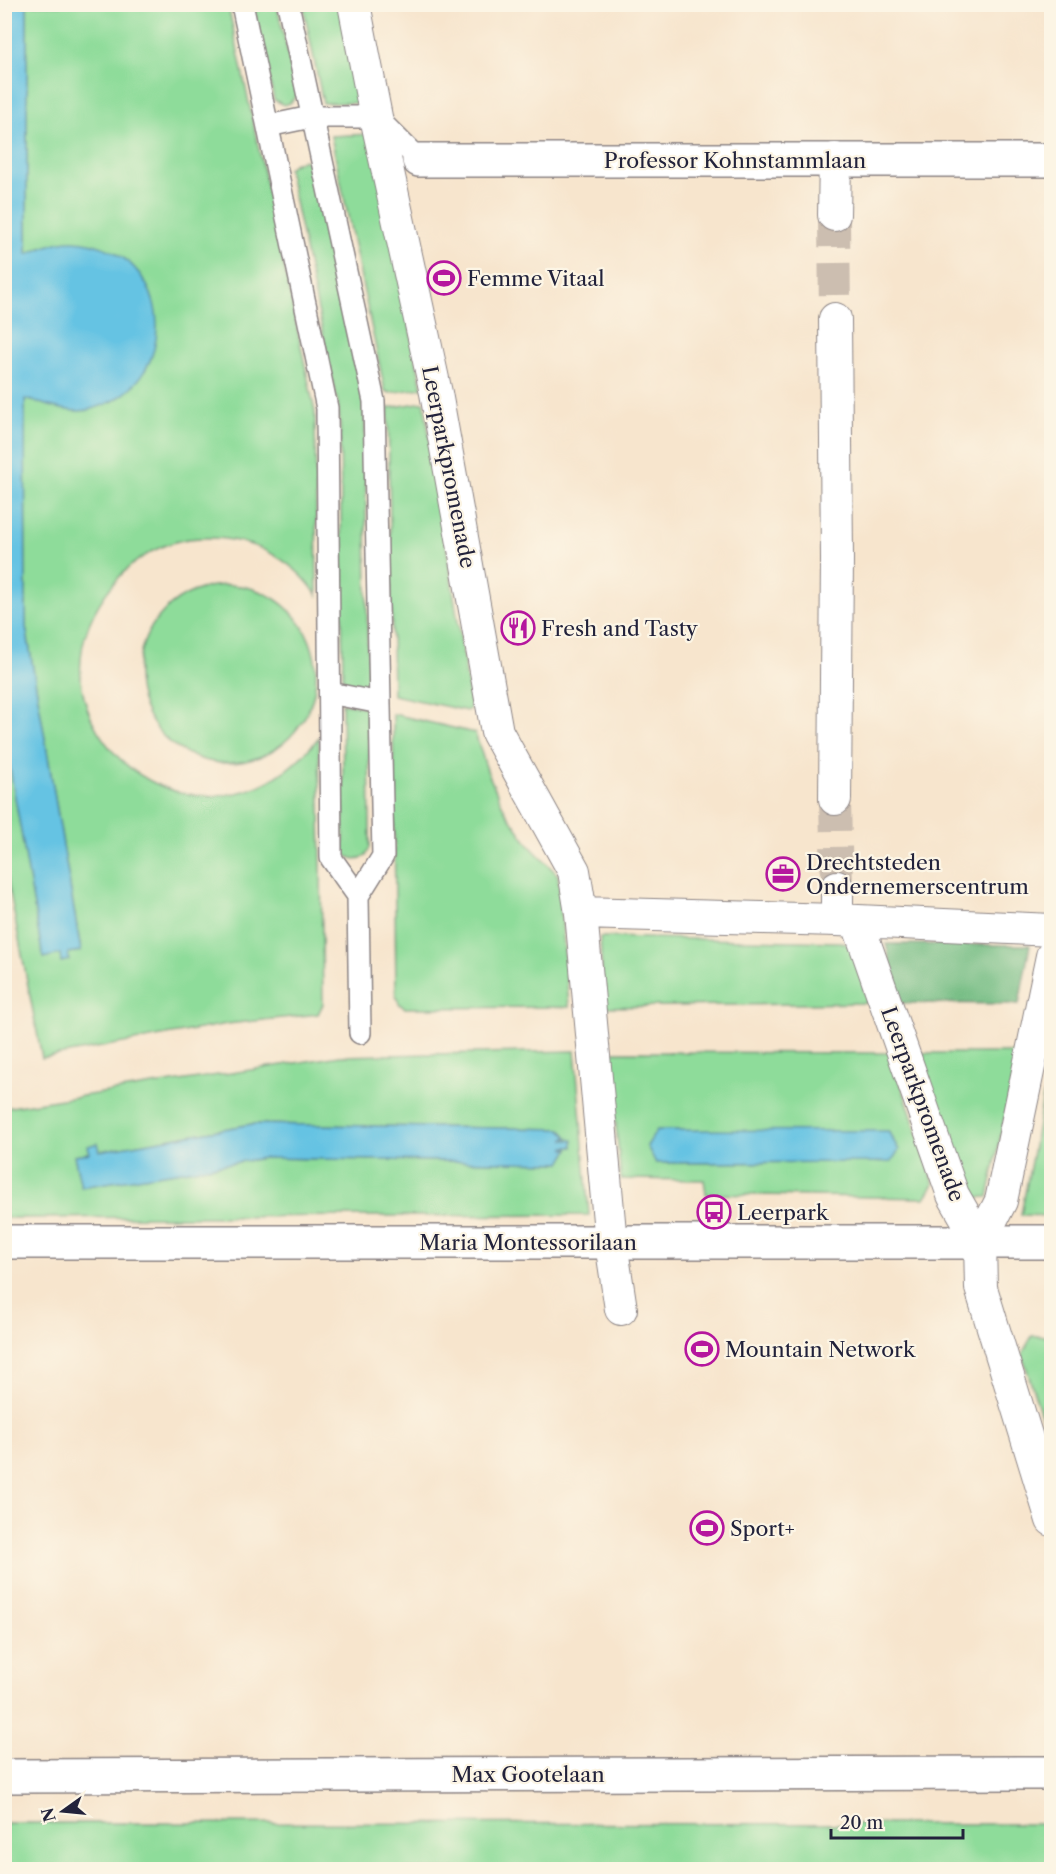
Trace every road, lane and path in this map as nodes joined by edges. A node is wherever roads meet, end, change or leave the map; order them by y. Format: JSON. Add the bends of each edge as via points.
{"nodes":[{"id":1,"x":242,"y":4,"type":"edge"},
{"id":2,"x":288,"y":4,"type":"edge"},
{"id":3,"x":354,"y":4,"type":"edge"},
{"id":4,"x":311,"y":117,"type":"junction"},
{"id":5,"x":376,"y":117,"type":"junction"},
{"id":6,"x":268,"y":126,"type":"junction"},
{"id":7,"x":835,"y":159,"type":"junction"},
{"id":8,"x":418,"y":160,"type":"joint"},
{"id":9,"x":1052,"y":160,"type":"edge"},
{"id":10,"x":834,"y":215,"type":"tunnel mouth"},
{"id":11,"x":835,"y":319,"type":"tunnel mouth"},
{"id":12,"x":330,"y":693,"type":"junction"},
{"id":13,"x":380,"y":703,"type":"junction"},
{"id":14,"x":835,"y":799,"type":"tunnel mouth"},
{"id":15,"x":837,"y":887,"type":"tunnel mouth"},
{"id":16,"x":358,"y":896,"type":"junction"},
{"id":17,"x":581,"y":914,"type":"junction"},
{"id":18,"x":847,"y":920,"type":"junction"},
{"id":19,"x":1052,"y":930,"type":"edge"},
{"id":20,"x":1052,"y":956,"type":"edge"},
{"id":21,"x":360,"y":1033,"type":"dead end"},
{"id":22,"x":4,"y":1242,"type":"edge"},
{"id":23,"x":980,"y":1242,"type":"junction"},
{"id":24,"x":1052,"y":1242,"type":"edge"},
{"id":25,"x":611,"y":1243,"type":"junction"},
{"id":26,"x":621,"y":1309,"type":"dead end"},
{"id":27,"x":1052,"y":1520,"type":"edge"},
{"id":28,"x":1052,"y":1773,"type":"edge"},
{"id":29,"x":4,"y":1776,"type":"edge"}],
"edges":[{"from":1,"to":6,"type":"lane"},
{"from":2,"to":4,"type":"lane"},
{"from":3,"to":5,"type":"street","name":"Leerparkpromenade"},
{"from":4,"to":5,"type":"lane"},
{"from":4,"to":6,"type":"lane"},
{"from":4,"to":13,"type":"lane","via":[[374,401]]},
{"from":5,"to":8,"type":"lane"},
{"from":5,"to":17,"type":"street","name":"Leerparkpromenade","via":[[436,393],[497,732],[574,871]]},
{"from":6,"to":12,"type":"lane","via":[[327,408]]},
{"from":7,"to":8,"type":"street","name":"Professor Kohnstammlaan"},
{"from":7,"to":9,"type":"street","name":"Professor Kohnstammlaan"},
{"from":7,"to":10,"type":"street"},
{"from":11,"to":14,"type":"street"},
{"from":12,"to":13,"type":"lane"},
{"from":12,"to":16,"type":"lane","via":[[331,858]]},
{"from":13,"to":16,"type":"lane","via":[[383,856]]},
{"from":15,"to":18,"type":"street","name":"Leerparkpromenade"},
{"from":16,"to":21,"type":"lane"},
{"from":17,"to":18,"type":"street"},
{"from":17,"to":25,"type":"street","name":"Leerparkpromenade"},
{"from":18,"to":19,"type":"street"},
{"from":18,"to":23,"type":"street","name":"Leerparkpromenade","via":[[954,1195]]},
{"from":20,"to":23,"type":"street","name":"Leerparkpromenade","via":[[1001,1201]]},
{"from":22,"to":25,"type":"street","name":"Maria Montessorilaan"},
{"from":23,"to":24,"type":"street","name":"Maria Montessorilaan"},
{"from":23,"to":25,"type":"street","name":"Maria Montessorilaan"},
{"from":23,"to":27,"type":"street","via":[[981,1288]]},
{"from":25,"to":26,"type":"street","name":"Leerparkpromenade"},
{"from":28,"to":29,"type":"street","name":"Max Gootelaan"}]}
